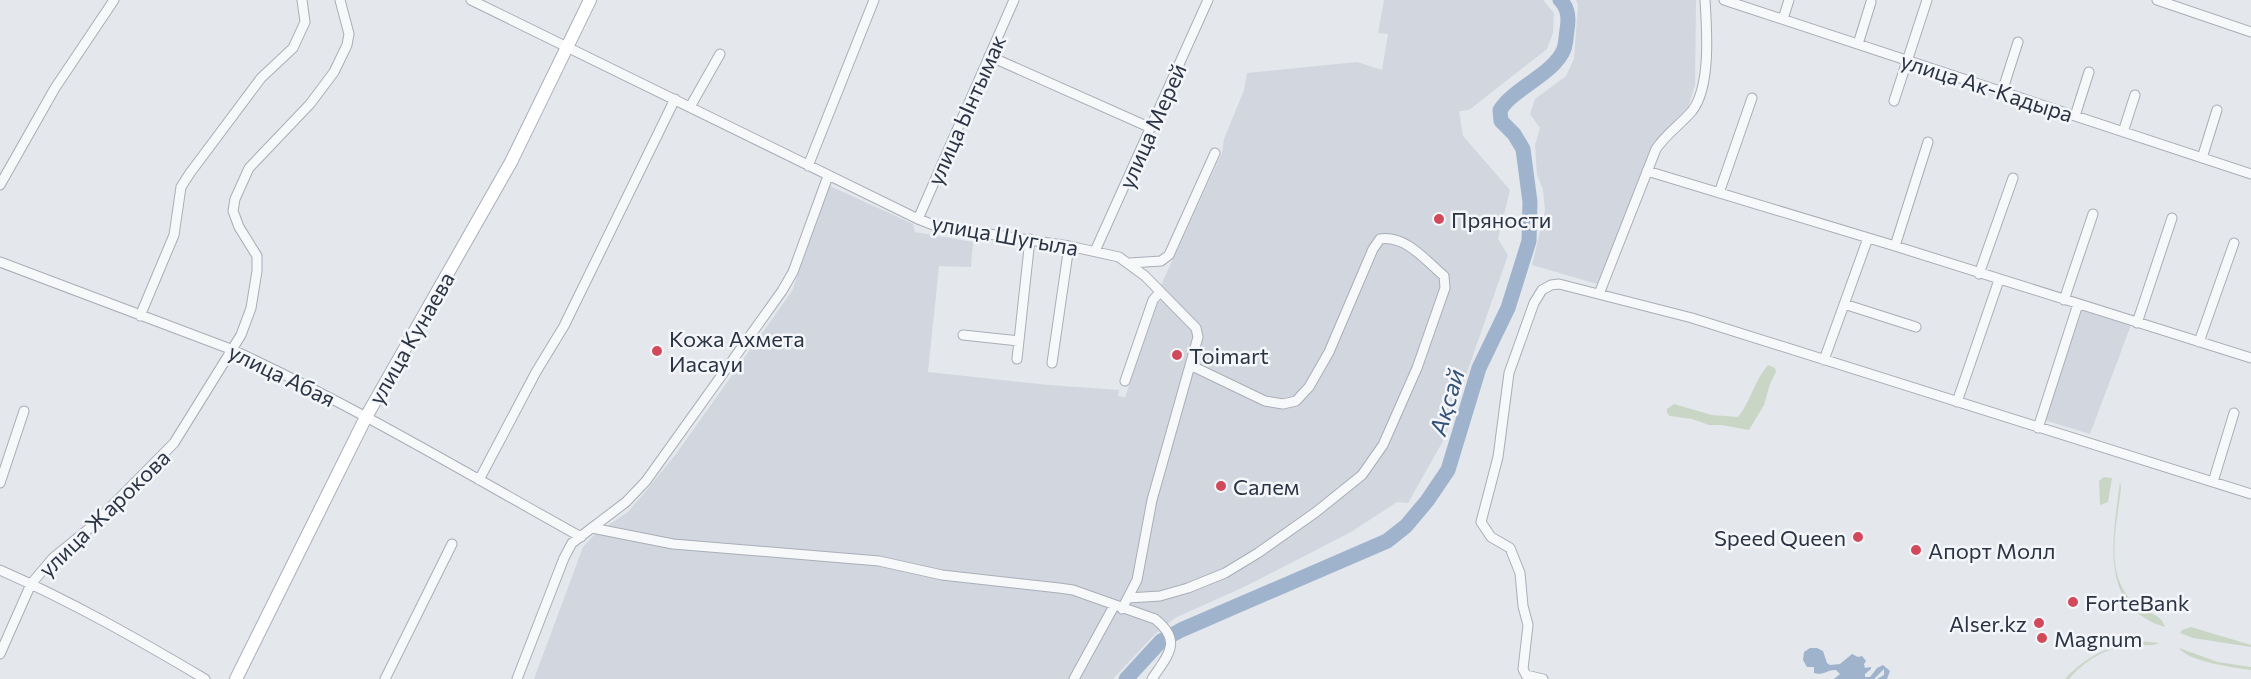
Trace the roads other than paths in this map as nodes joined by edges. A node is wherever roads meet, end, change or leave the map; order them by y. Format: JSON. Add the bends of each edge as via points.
{"nodes":[{"id":1,"x":114,"y":0,"type":"edge"},
{"id":2,"x":302,"y":0,"type":"edge"},
{"id":3,"x":340,"y":0,"type":"edge"},
{"id":4,"x":590,"y":0,"type":"edge"},
{"id":5,"x":874,"y":0,"type":"edge"},
{"id":6,"x":1014,"y":0,"type":"edge"},
{"id":7,"x":1208,"y":0,"type":"edge"},
{"id":8,"x":1705,"y":0,"type":"edge"},
{"id":9,"x":1724,"y":0,"type":"edge"},
{"id":10,"x":1789,"y":0,"type":"edge"},
{"id":11,"x":1927,"y":0,"type":"edge"},
{"id":12,"x":2157,"y":0,"type":"edge"},
{"id":13,"x":476,"y":1,"type":"edge"},
{"id":14,"x":1871,"y":2,"type":"dead end"},
{"id":15,"x":1783,"y":19,"type":"junction"},
{"id":16,"x":2251,"y":32,"type":"edge"},
{"id":17,"x":2018,"y":42,"type":"dead end"},
{"id":18,"x":1858,"y":44,"type":"junction"},
{"id":19,"x":568,"y":46,"type":"junction"},
{"id":20,"x":720,"y":54,"type":"dead end"},
{"id":21,"x":989,"y":56,"type":"junction"},
{"id":22,"x":1908,"y":61,"type":"junction"},
{"id":23,"x":2089,"y":72,"type":"dead end"},
{"id":24,"x":2002,"y":92,"type":"junction"},
{"id":25,"x":2135,"y":95,"type":"dead end"},
{"id":26,"x":1752,"y":98,"type":"dead end"},
{"id":27,"x":675,"y":99,"type":"junction"},
{"id":28,"x":1894,"y":102,"type":"dead end"},
{"id":29,"x":690,"y":106,"type":"junction"},
{"id":30,"x":2217,"y":110,"type":"dead end"},
{"id":31,"x":2075,"y":116,"type":"junction"},
{"id":32,"x":1151,"y":128,"type":"junction"},
{"id":33,"x":2123,"y":132,"type":"junction"},
{"id":34,"x":1928,"y":142,"type":"dead end"},
{"id":35,"x":1215,"y":153,"type":"dead end"},
{"id":36,"x":2202,"y":158,"type":"junction"},
{"id":37,"x":808,"y":165,"type":"junction"},
{"id":38,"x":1647,"y":171,"type":"junction"},
{"id":39,"x":2251,"y":174,"type":"edge"},
{"id":40,"x":828,"y":176,"type":"junction"},
{"id":41,"x":2013,"y":178,"type":"dead end"},
{"id":42,"x":0,"y":185,"type":"edge"},
{"id":43,"x":1719,"y":193,"type":"junction"},
{"id":44,"x":2093,"y":214,"type":"dead end"},
{"id":45,"x":2172,"y":218,"type":"dead end"},
{"id":46,"x":918,"y":219,"type":"junction"},
{"id":47,"x":1868,"y":238,"type":"junction"},
{"id":48,"x":1030,"y":239,"type":"junction"},
{"id":49,"x":2234,"y":243,"type":"dead end"},
{"id":50,"x":1069,"y":246,"type":"junction"},
{"id":51,"x":1895,"y":246,"type":"junction"},
{"id":52,"x":1095,"y":251,"type":"junction"},
{"id":53,"x":0,"y":262,"type":"edge"},
{"id":54,"x":1130,"y":264,"type":"junction"},
{"id":55,"x":1980,"y":274,"type":"junction"},
{"id":56,"x":1999,"y":280,"type":"junction"},
{"id":57,"x":1160,"y":292,"type":"junction"},
{"id":58,"x":1599,"y":294,"type":"junction"},
{"id":59,"x":2064,"y":300,"type":"junction"},
{"id":60,"x":1844,"y":304,"type":"junction"},
{"id":61,"x":2078,"y":304,"type":"junction"},
{"id":62,"x":140,"y":316,"type":"junction"},
{"id":63,"x":2137,"y":323,"type":"junction"},
{"id":64,"x":1916,"y":327,"type":"dead end"},
{"id":65,"x":963,"y":335,"type":"dead end"},
{"id":66,"x":1019,"y":341,"type":"junction"},
{"id":67,"x":2199,"y":342,"type":"junction"},
{"id":68,"x":233,"y":350,"type":"junction"},
{"id":69,"x":2251,"y":358,"type":"edge"},
{"id":70,"x":1017,"y":359,"type":"dead end"},
{"id":71,"x":1824,"y":360,"type":"junction"},
{"id":72,"x":1052,"y":363,"type":"dead end"},
{"id":73,"x":1190,"y":365,"type":"junction"},
{"id":74,"x":1125,"y":381,"type":"dead end"},
{"id":75,"x":1957,"y":402,"type":"junction"},
{"id":76,"x":24,"y":411,"type":"dead end"},
{"id":77,"x":2234,"y":413,"type":"dead end"},
{"id":78,"x":366,"y":417,"type":"junction"},
{"id":79,"x":2038,"y":428,"type":"junction"},
{"id":80,"x":479,"y":480,"type":"junction"},
{"id":81,"x":2213,"y":482,"type":"junction"},
{"id":82,"x":0,"y":483,"type":"edge"},
{"id":83,"x":2251,"y":494,"type":"edge"},
{"id":84,"x":592,"y":528,"type":"junction"},
{"id":85,"x":581,"y":537,"type":"junction"},
{"id":86,"x":452,"y":544,"type":"dead end"},
{"id":87,"x":0,"y":570,"type":"edge"},
{"id":88,"x":31,"y":584,"type":"junction"},
{"id":89,"x":1128,"y":598,"type":"junction"},
{"id":90,"x":1118,"y":607,"type":"junction"},
{"id":91,"x":0,"y":654,"type":"edge"},
{"id":92,"x":205,"y":679,"type":"edge"},
{"id":93,"x":236,"y":679,"type":"edge"},
{"id":94,"x":385,"y":679,"type":"edge"},
{"id":95,"x":517,"y":679,"type":"edge"},
{"id":96,"x":1074,"y":679,"type":"edge"},
{"id":97,"x":1152,"y":679,"type":"edge"},
{"id":98,"x":1544,"y":679,"type":"edge"}],
"edges":[{"from":1,"to":42,"type":"street","via":[[55,88]]},
{"from":2,"to":62,"type":"street","via":[[305,22],[293,48],[261,78],[182,187],[174,235]]},
{"from":3,"to":68,"type":"street","name":"улица Жарокова","via":[[349,34],[334,72],[310,104],[249,168],[235,199],[233,211],[257,256],[257,271],[251,308]]},
{"from":4,"to":19,"type":"main road","name":"улица Кунаева"},
{"from":5,"to":37,"type":"street"},
{"from":6,"to":21,"type":"street","name":"улица Ынтымак"},
{"from":7,"to":32,"type":"street","name":"улица Мерей"},
{"from":8,"to":38,"type":"street","via":[[1702,89],[1691,112],[1663,138]]},
{"from":9,"to":15,"type":"street","name":"улица Ак-Кадыра"},
{"from":10,"to":15,"type":"street"},
{"from":11,"to":22,"type":"street"},
{"from":12,"to":16,"type":"street"},
{"from":13,"to":19,"type":"street","name":"улица Шугыла"},
{"from":14,"to":18,"type":"street"},
{"from":15,"to":18,"type":"street","name":"улица Ак-Кадыра"},
{"from":17,"to":24,"type":"street"},
{"from":18,"to":22,"type":"street","name":"улица Ак-Кадыра"},
{"from":19,"to":27,"type":"street","name":"улица Шугыла"},
{"from":19,"to":78,"type":"main road","name":"улица Кунаева","via":[[511,162]]},
{"from":20,"to":29,"type":"street"},
{"from":21,"to":32,"type":"street"},
{"from":21,"to":46,"type":"street","name":"улица Ынтымак"},
{"from":22,"to":24,"type":"street","name":"улица Ак-Кадыра"},
{"from":22,"to":28,"type":"street"},
{"from":23,"to":31,"type":"street"},
{"from":24,"to":31,"type":"street","name":"улица Ак-Кадыра"},
{"from":25,"to":33,"type":"street"},
{"from":26,"to":43,"type":"street"},
{"from":27,"to":29,"type":"street","name":"улица Шугыла"},
{"from":27,"to":80,"type":"street","via":[[564,326]]},
{"from":29,"to":37,"type":"street","name":"улица Шугыла"},
{"from":30,"to":36,"type":"street"},
{"from":31,"to":33,"type":"street","name":"улица Ак-Кадыра"},
{"from":32,"to":52,"type":"street","name":"улица Мерей"},
{"from":33,"to":36,"type":"street","name":"улица Ак-Кадыра"},
{"from":34,"to":51,"type":"street"},
{"from":35,"to":54,"type":"street","via":[[1169,255],[1161,261]]},
{"from":36,"to":39,"type":"street","name":"улица Ак-Кадыра"},
{"from":37,"to":40,"type":"street","name":"улица Шугыла"},
{"from":38,"to":43,"type":"street"},
{"from":38,"to":58,"type":"street"},
{"from":40,"to":46,"type":"street","name":"улица Шугыла"},
{"from":40,"to":84,"type":"street","via":[[793,272],[782,291],[646,481]]},
{"from":41,"to":55,"type":"street"},
{"from":43,"to":47,"type":"street"},
{"from":44,"to":59,"type":"street"},
{"from":45,"to":63,"type":"street"},
{"from":46,"to":48,"type":"street","name":"улица Шугыла","via":[[936,226]]},
{"from":47,"to":51,"type":"street"},
{"from":47,"to":60,"type":"street"},
{"from":48,"to":50,"type":"street","name":"улица Шугыла"},
{"from":48,"to":66,"type":"street"},
{"from":49,"to":67,"type":"street"},
{"from":50,"to":52,"type":"street","name":"улица Шугыла"},
{"from":50,"to":72,"type":"street"},
{"from":51,"to":55,"type":"street"},
{"from":52,"to":54,"type":"street","name":"улица Шугыла"},
{"from":53,"to":62,"type":"street","name":"улица Абая"},
{"from":54,"to":57,"type":"street","name":"улица Шугыла"},
{"from":55,"to":56,"type":"street"},
{"from":56,"to":59,"type":"street"},
{"from":56,"to":75,"type":"street"},
{"from":57,"to":73,"type":"street","name":"улица Шугыла","via":[[1196,328],[1198,337]]},
{"from":57,"to":74,"type":"street","via":[[1153,300]]},
{"from":58,"to":71,"type":"street","via":[[1692,318]]},
{"from":58,"to":98,"type":"street","via":[[1551,285],[1542,290],[1534,303],[1509,373],[1498,457],[1481,522],[1491,537],[1510,548],[1520,573],[1528,625],[1523,669],[1526,675]]},
{"from":59,"to":61,"type":"street"},
{"from":60,"to":64,"type":"street"},
{"from":60,"to":71,"type":"street"},
{"from":61,"to":63,"type":"street"},
{"from":61,"to":79,"type":"street"},
{"from":62,"to":68,"type":"street","name":"улица Абая"},
{"from":63,"to":67,"type":"street"},
{"from":65,"to":66,"type":"street"},
{"from":66,"to":70,"type":"street"},
{"from":67,"to":69,"type":"street"},
{"from":68,"to":78,"type":"street","name":"улица Абая"},
{"from":68,"to":88,"type":"street","name":"улица Жарокова","via":[[174,443],[91,527],[53,558]]},
{"from":71,"to":75,"type":"street"},
{"from":73,"to":89,"type":"street","name":"улица Шугыла","via":[[1152,500],[1137,580]]},
{"from":73,"to":89,"type":"street","via":[[1265,400],[1282,404],[1296,401],[1329,352],[1380,239],[1402,241],[1444,276],[1445,288],[1417,368],[1383,445],[1362,475],[1316,513],[1225,573],[1160,596]]},
{"from":75,"to":79,"type":"street"},
{"from":76,"to":82,"type":"street"},
{"from":77,"to":81,"type":"street"},
{"from":78,"to":80,"type":"street","name":"улица Абая"},
{"from":78,"to":93,"type":"main road","name":"улица Кунаева"},
{"from":79,"to":81,"type":"street"},
{"from":80,"to":85,"type":"street","name":"улица Абая"},
{"from":81,"to":83,"type":"street"},
{"from":84,"to":85,"type":"street"},
{"from":84,"to":90,"type":"street","via":[[673,544],[879,561],[942,575],[1073,590]]},
{"from":85,"to":95,"type":"street","via":[[564,558]]},
{"from":86,"to":94,"type":"street"},
{"from":87,"to":88,"type":"street"},
{"from":88,"to":91,"type":"street","name":"улица Жарокова"},
{"from":88,"to":92,"type":"street"},
{"from":89,"to":90,"type":"street","name":"улица Шугыла"},
{"from":90,"to":96,"type":"street","name":"улица Шугыла"},
{"from":90,"to":97,"type":"street","via":[[1155,619],[1170,635],[1172,646]]}]}
